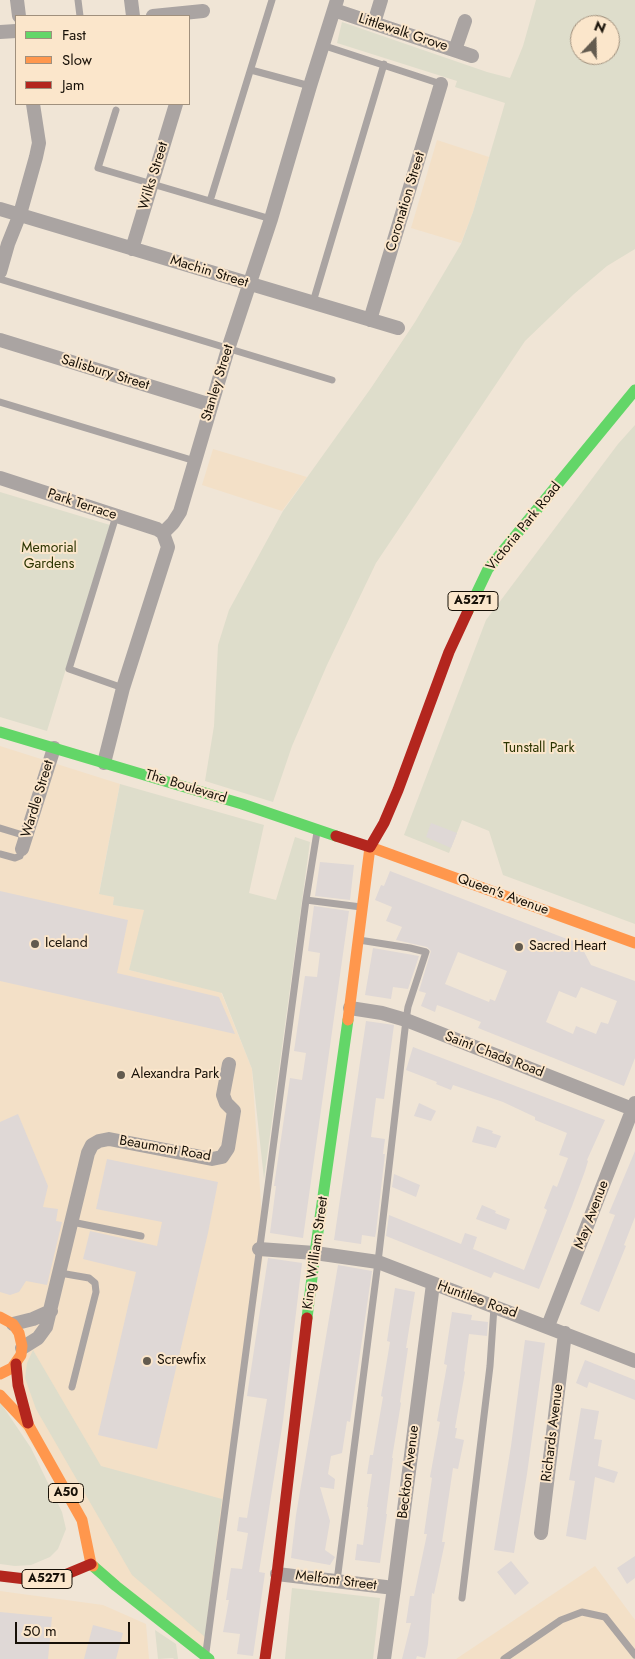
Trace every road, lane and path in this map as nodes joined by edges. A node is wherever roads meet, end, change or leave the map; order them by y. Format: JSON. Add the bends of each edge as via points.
{"nodes":[{"id":1,"x":17,"y":0,"type":"edge"},
{"id":2,"x":78,"y":0,"type":"edge"},
{"id":3,"x":131,"y":0,"type":"edge"},
{"id":4,"x":272,"y":0,"type":"edge"},
{"id":5,"x":381,"y":0,"type":"edge"},
{"id":6,"x":335,"y":5,"type":"edge"},
{"id":7,"x":203,"y":11,"type":"dead end"},
{"id":8,"x":19,"y":15,"type":"edge"},
{"id":9,"x":80,"y":15,"type":"edge"},
{"id":10,"x":133,"y":15,"type":"edge"},
{"id":11,"x":163,"y":15,"type":"edge"},
{"id":12,"x":465,"y":21,"type":"dead end"},
{"id":13,"x":374,"y":23,"type":"junction"},
{"id":14,"x":15,"y":31,"type":"edge"},
{"id":15,"x":0,"y":32,"type":"edge"},
{"id":16,"x":322,"y":46,"type":"junction"},
{"id":17,"x":455,"y":50,"type":"junction"},
{"id":18,"x":472,"y":56,"type":"dead end"},
{"id":19,"x":384,"y":64,"type":"junction"},
{"id":20,"x":250,"y":70,"type":"junction"},
{"id":21,"x":441,"y":84,"type":"joint"},
{"id":22,"x":310,"y":86,"type":"junction"},
{"id":23,"x":33,"y":105,"type":"edge"},
{"id":24,"x":176,"y":105,"type":"edge"},
{"id":25,"x":116,"y":110,"type":"dead end"},
{"id":26,"x":152,"y":184,"type":"junction"},
{"id":27,"x":210,"y":202,"type":"junction"},
{"id":28,"x":0,"y":209,"type":"edge"},
{"id":29,"x":20,"y":214,"type":"junction"},
{"id":30,"x":271,"y":219,"type":"junction"},
{"id":31,"x":132,"y":249,"type":"junction"},
{"id":32,"x":0,"y":272,"type":"edge"},
{"id":33,"x":0,"y":279,"type":"edge"},
{"id":34,"x":250,"y":284,"type":"junction"},
{"id":35,"x":313,"y":302,"type":"junction"},
{"id":36,"x":370,"y":320,"type":"junction"},
{"id":37,"x":398,"y":328,"type":"dead end"},
{"id":38,"x":0,"y":340,"type":"edge"},
{"id":39,"x":228,"y":349,"type":"junction"},
{"id":40,"x":332,"y":380,"type":"dead end"},
{"id":41,"x":635,"y":390,"type":"edge"},
{"id":42,"x":0,"y":402,"type":"edge"},
{"id":43,"x":211,"y":406,"type":"junction"},
{"id":44,"x":194,"y":461,"type":"junction"},
{"id":45,"x":0,"y":478,"type":"edge"},
{"id":46,"x":116,"y":516,"type":"junction"},
{"id":47,"x":163,"y":533,"type":"junction"},
{"id":48,"x":123,"y":688,"type":"junction"},
{"id":49,"x":0,"y":732,"type":"edge"},
{"id":50,"x":54,"y":748,"type":"junction"},
{"id":51,"x":104,"y":763,"type":"junction"},
{"id":52,"x":0,"y":828,"type":"edge"},
{"id":53,"x":318,"y":830,"type":"junction"},
{"id":54,"x":24,"y":842,"type":"junction"},
{"id":55,"x":370,"y":847,"type":"junction"},
{"id":56,"x":0,"y":854,"type":"edge"},
{"id":57,"x":306,"y":900,"type":"junction"},
{"id":58,"x":363,"y":907,"type":"junction"},
{"id":59,"x":359,"y":940,"type":"junction"},
{"id":60,"x":635,"y":943,"type":"edge"},
{"id":61,"x":350,"y":1008,"type":"junction"},
{"id":62,"x":406,"y":1020,"type":"junction"},
{"id":63,"x":229,"y":1064,"type":"dead end"},
{"id":64,"x":634,"y":1107,"type":"edge"},
{"id":65,"x":72,"y":1222,"type":"junction"},
{"id":66,"x":141,"y":1236,"type":"dead end"},
{"id":67,"x":259,"y":1249,"type":"junction"},
{"id":68,"x":315,"y":1253,"type":"junction"},
{"id":69,"x":378,"y":1262,"type":"junction"},
{"id":70,"x":60,"y":1273,"type":"junction"},
{"id":71,"x":433,"y":1284,"type":"junction"},
{"id":72,"x":494,"y":1307,"type":"junction"},
{"id":73,"x":51,"y":1311,"type":"junction"},
{"id":74,"x":4,"y":1319,"type":"edge"},
{"id":75,"x":548,"y":1326,"type":"junction"},
{"id":76,"x":566,"y":1334,"type":"junction"},
{"id":77,"x":22,"y":1348,"type":"junction"},
{"id":78,"x":635,"y":1361,"type":"edge"},
{"id":79,"x":16,"y":1364,"type":"junction"},
{"id":80,"x":0,"y":1374,"type":"edge"},
{"id":81,"x":72,"y":1387,"type":"dead end"},
{"id":82,"x":0,"y":1395,"type":"edge"},
{"id":83,"x":29,"y":1426,"type":"junction"},
{"id":84,"x":541,"y":1533,"type":"dead end"},
{"id":85,"x":91,"y":1564,"type":"junction"},
{"id":86,"x":277,"y":1574,"type":"junction"},
{"id":87,"x":0,"y":1576,"type":"edge"},
{"id":88,"x":336,"y":1581,"type":"junction"},
{"id":89,"x":394,"y":1588,"type":"junction"},
{"id":90,"x":462,"y":1598,"type":"dead end"},
{"id":91,"x":635,"y":1655,"type":"edge"},
{"id":92,"x":207,"y":1657,"type":"edge"},
{"id":93,"x":265,"y":1659,"type":"edge"},
{"id":94,"x":384,"y":1659,"type":"edge"},
{"id":95,"x":504,"y":1659,"type":"edge"}],
"edges":[{"from":1,"to":8,"type":"street"},
{"from":2,"to":9,"type":"lane"},
{"from":3,"to":10,"type":"street"},
{"from":4,"to":20,"type":"lane"},
{"from":5,"to":13,"type":"street"},
{"from":6,"to":13,"type":"street","name":"Littlewalk Grove"},
{"from":6,"to":16,"type":"street","name":"Stanley Street"},
{"from":7,"to":11,"type":"street"},
{"from":12,"to":17,"type":"street"},
{"from":13,"to":17,"type":"street","name":"Littlewalk Grove"},
{"from":14,"to":15,"type":"street"},
{"from":16,"to":19,"type":"lane"},
{"from":16,"to":22,"type":"street","name":"Stanley Street"},
{"from":17,"to":18,"type":"street","name":"Littlewalk Grove"},
{"from":19,"to":21,"type":"lane"},
{"from":19,"to":35,"type":"lane"},
{"from":20,"to":22,"type":"lane"},
{"from":20,"to":27,"type":"lane"},
{"from":21,"to":36,"type":"street","name":"Coronation Street"},
{"from":22,"to":30,"type":"street","name":"Stanley Street"},
{"from":23,"to":29,"type":"street","via":[[39,143]]},
{"from":24,"to":26,"type":"street","name":"Wilks Street"},
{"from":25,"to":26,"type":"lane","via":[[98,168]]},
{"from":26,"to":27,"type":"lane"},
{"from":26,"to":31,"type":"street","name":"Wilks Street"},
{"from":27,"to":30,"type":"lane"},
{"from":28,"to":29,"type":"street","name":"Machin Street"},
{"from":29,"to":31,"type":"street","name":"Machin Street"},
{"from":29,"to":32,"type":"street"},
{"from":30,"to":34,"type":"street","name":"Stanley Street"},
{"from":31,"to":34,"type":"street","name":"Machin Street"},
{"from":33,"to":39,"type":"lane"},
{"from":34,"to":35,"type":"street","name":"Machin Street"},
{"from":34,"to":39,"type":"street","name":"Stanley Street"},
{"from":35,"to":36,"type":"street","name":"Machin Street"},
{"from":36,"to":37,"type":"street","name":"Machin Street"},
{"from":38,"to":43,"type":"street","name":"Salisbury Street"},
{"from":39,"to":40,"type":"lane"},
{"from":39,"to":43,"type":"street","name":"Stanley Street"},
{"from":41,"to":55,"type":"main road","name":"Victoria Park Road","number":"A5271","via":[[488,569],[449,652],[384,823]]},
{"from":42,"to":44,"type":"lane"},
{"from":43,"to":44,"type":"street","name":"Stanley Street"},
{"from":44,"to":47,"type":"street","name":"Stanley Street","via":[[180,512]]},
{"from":45,"to":46,"type":"street","name":"Park Terrace"},
{"from":46,"to":47,"type":"street","name":"Park Terrace","via":[[157,528]]},
{"from":46,"to":48,"type":"lane","via":[[69,669]]},
{"from":47,"to":48,"type":"street","via":[[168,546]]},
{"from":48,"to":51,"type":"street"},
{"from":49,"to":50,"type":"main road","name":"The Boulevard"},
{"from":50,"to":51,"type":"main road","name":"The Boulevard"},
{"from":50,"to":54,"type":"street","name":"Wardle Street"},
{"from":51,"to":53,"type":"main road","name":"The Boulevard"},
{"from":52,"to":54,"type":"lane"},
{"from":53,"to":55,"type":"main road","name":"The Boulevard"},
{"from":53,"to":57,"type":"lane"},
{"from":54,"to":56,"type":"lane","via":[[20,856]]},
{"from":55,"to":58,"type":"main road","name":"King William Street"},
{"from":55,"to":60,"type":"main road","name":"Queen's Avenue"},
{"from":57,"to":58,"type":"lane"},
{"from":57,"to":67,"type":"lane"},
{"from":58,"to":59,"type":"main road","name":"King William Street"},
{"from":59,"to":61,"type":"main road","name":"King William Street"},
{"from":59,"to":62,"type":"lane","via":[[426,952]]},
{"from":61,"to":62,"type":"street","name":"Saint Chads Road"},
{"from":61,"to":68,"type":"main road","name":"King William Street"},
{"from":62,"to":64,"type":"street","name":"Saint Chads Road"},
{"from":62,"to":69,"type":"lane"},
{"from":63,"to":65,"type":"street","name":"Beaumont Road","via":[[223,1095],[234,1111],[228,1148],[222,1157],[212,1160],[109,1139],[99,1141],[88,1153]]},
{"from":64,"to":75,"type":"street","name":"May Avenue"},
{"from":65,"to":66,"type":"lane"},
{"from":65,"to":70,"type":"street","name":"Beaumont Road"},
{"from":67,"to":68,"type":"street","name":"Huntilee Road"},
{"from":67,"to":92,"type":"lane"},
{"from":68,"to":69,"type":"street","name":"Huntilee Road"},
{"from":68,"to":86,"type":"main road","name":"King William Street"},
{"from":69,"to":71,"type":"street","name":"Huntilee Road"},
{"from":69,"to":88,"type":"lane"},
{"from":70,"to":73,"type":"street","name":"Beaumont Road"},
{"from":70,"to":81,"type":"lane","via":[[89,1278],[95,1283],[96,1292]]},
{"from":71,"to":72,"type":"street","name":"Huntilee Road"},
{"from":71,"to":89,"type":"street","name":"Beckton Avenue"},
{"from":72,"to":75,"type":"street","name":"Huntilee Road"},
{"from":72,"to":90,"type":"lane"},
{"from":73,"to":74,"type":"street","via":[[33,1320]]},
{"from":73,"to":77,"type":"street","name":"Beaumont Road","via":[[38,1338]]},
{"from":74,"to":77,"type":"main road","via":[[19,1333]]},
{"from":75,"to":76,"type":"street","name":"Huntilee Road"},
{"from":76,"to":78,"type":"street","name":"Huntilee Road"},
{"from":76,"to":84,"type":"street","name":"Richards Avenue"},
{"from":77,"to":79,"type":"main road"},
{"from":79,"to":80,"type":"main road"},
{"from":79,"to":83,"type":"main road","number":"A50"},
{"from":82,"to":83,"type":"main road","number":"A50"},
{"from":83,"to":85,"type":"main road","number":"A50","via":[[82,1520]]},
{"from":85,"to":87,"type":"main road","number":"A5271","via":[[54,1579]]},
{"from":85,"to":92,"type":"main road"},
{"from":86,"to":88,"type":"street","name":"Melfont Street"},
{"from":86,"to":93,"type":"main road","name":"King William Street"},
{"from":88,"to":89,"type":"street","name":"Melfont Street"},
{"from":89,"to":94,"type":"street","name":"Beckton Avenue"},
{"from":91,"to":95,"type":"lane","via":[[605,1617],[582,1612],[561,1620]]}]}
